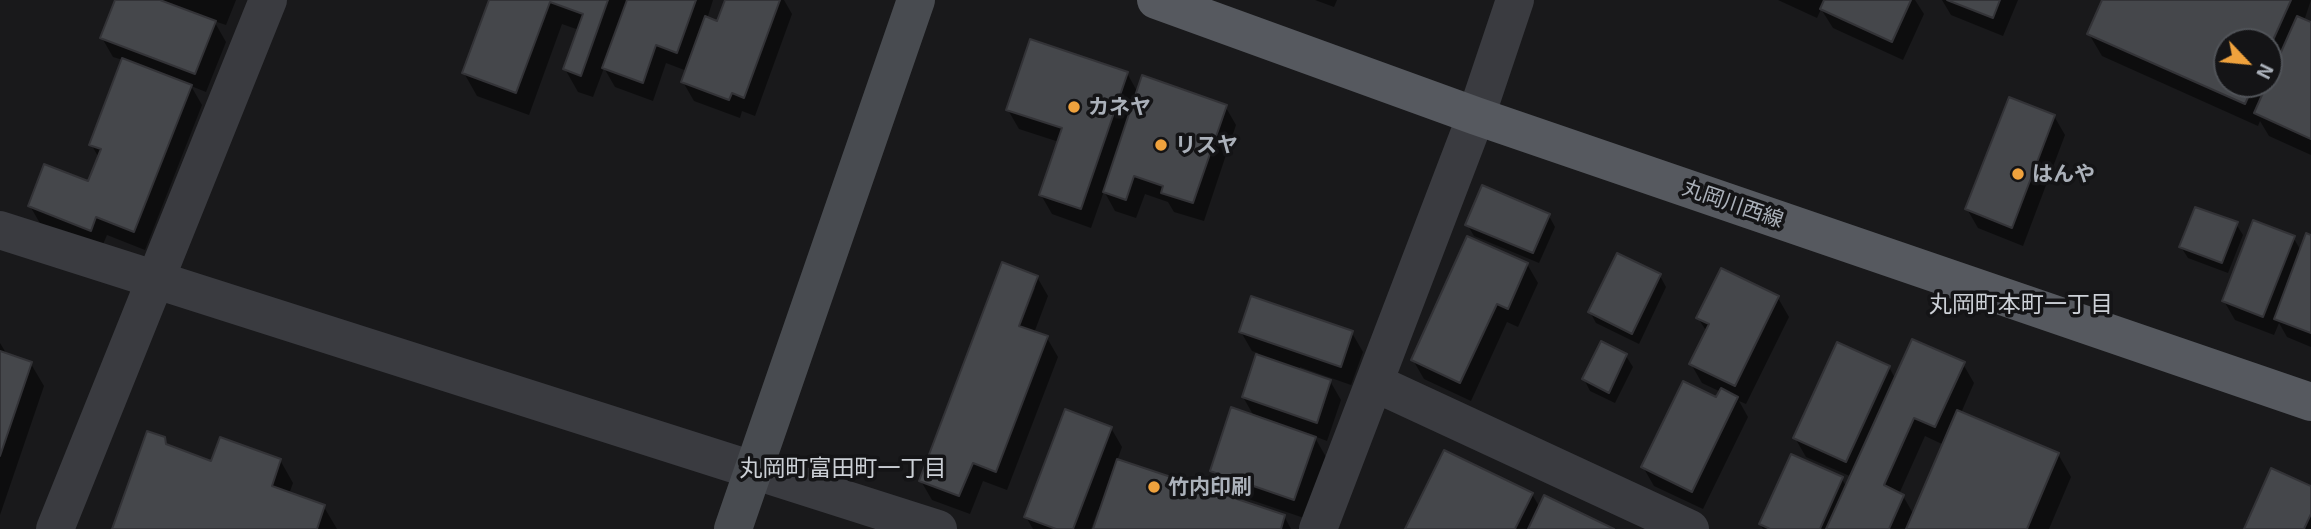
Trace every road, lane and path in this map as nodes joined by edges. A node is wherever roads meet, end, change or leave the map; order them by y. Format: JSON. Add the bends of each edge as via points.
{"nodes":[{"id":1,"x":268,"y":0,"type":"edge"},
{"id":2,"x":916,"y":0,"type":"edge"},
{"id":3,"x":1156,"y":0,"type":"edge"},
{"id":4,"x":1515,"y":0,"type":"edge"},
{"id":5,"x":1476,"y":116,"type":"junction"},
{"id":6,"x":0,"y":230,"type":"edge"},
{"id":7,"x":156,"y":279,"type":"junction"},
{"id":8,"x":1374,"y":383,"type":"junction"},
{"id":9,"x":2311,"y":402,"type":"edge"},
{"id":10,"x":753,"y":468,"type":"junction"},
{"id":11,"x":55,"y":529,"type":"edge"},
{"id":12,"x":733,"y":529,"type":"edge"},
{"id":13,"x":938,"y":529,"type":"edge"},
{"id":14,"x":1318,"y":529,"type":"edge"},
{"id":15,"x":1690,"y":529,"type":"edge"}],
"edges":[{"from":1,"to":7,"type":"street"},
{"from":2,"to":10,"type":"street"},
{"from":3,"to":5,"type":"main road","name":"丸岡川西線"},
{"from":4,"to":5,"type":"street"},
{"from":5,"to":8,"type":"street"},
{"from":5,"to":9,"type":"main road","name":"丸岡川西線"},
{"from":6,"to":7,"type":"street"},
{"from":7,"to":10,"type":"street"},
{"from":7,"to":11,"type":"street"},
{"from":8,"to":14,"type":"street"},
{"from":8,"to":15,"type":"street"},
{"from":10,"to":12,"type":"street"},
{"from":10,"to":13,"type":"street"}]}
